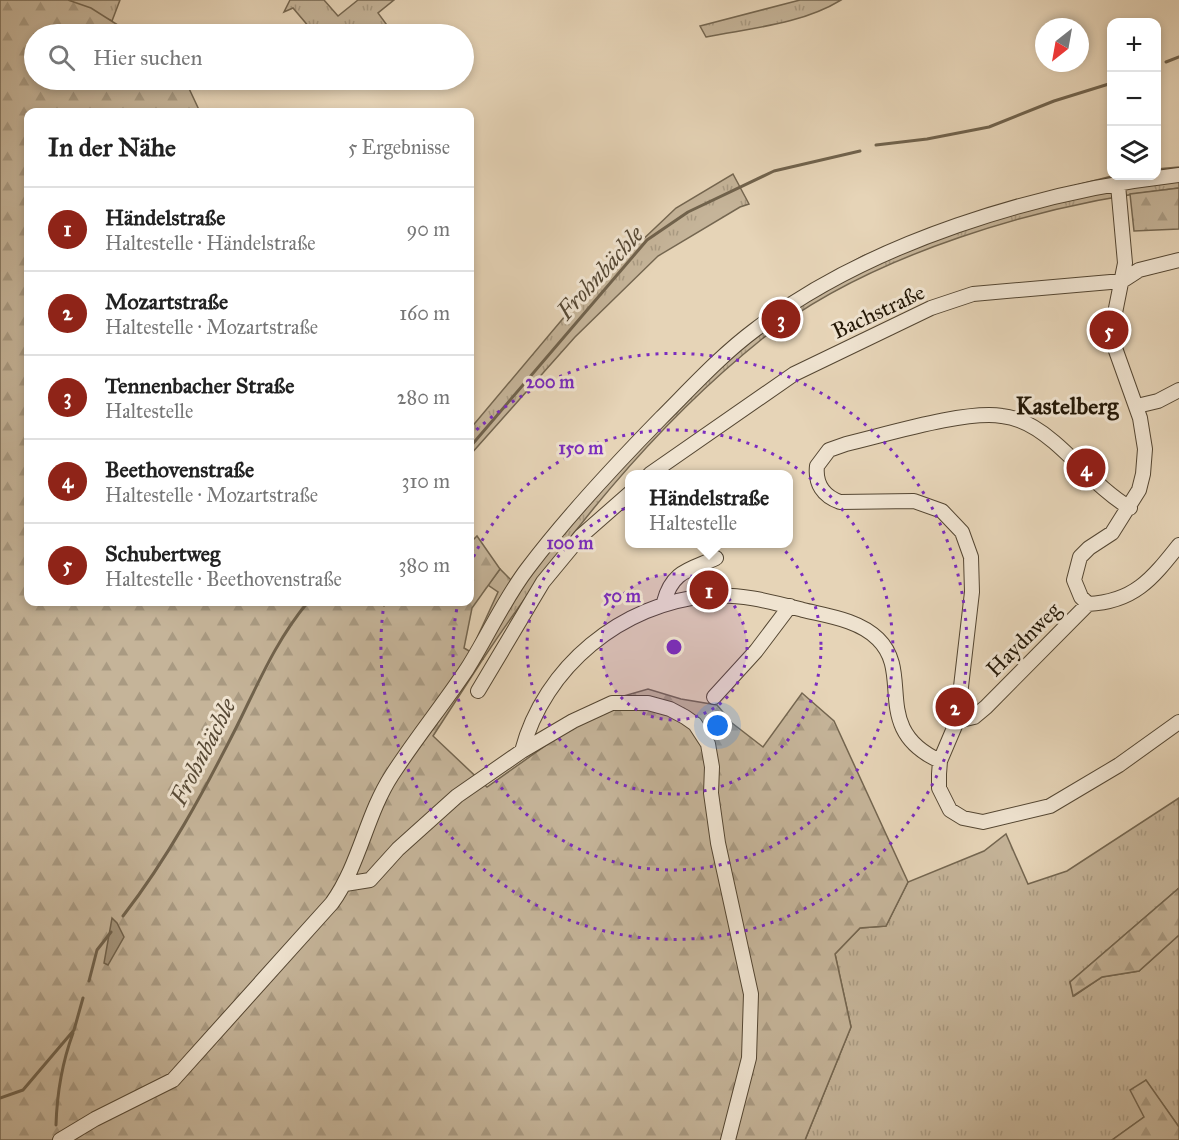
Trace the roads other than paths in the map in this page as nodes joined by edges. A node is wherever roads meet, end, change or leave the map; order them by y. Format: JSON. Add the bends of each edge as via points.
{"nodes":[{"id":1,"x":1179,"y":175,"type":"edge"},
{"id":2,"x":1118,"y":185,"type":"junction"},
{"id":3,"x":1179,"y":260,"type":"edge"},
{"id":4,"x":1122,"y":281,"type":"junction"},
{"id":5,"x":1179,"y":390,"type":"edge"},
{"id":6,"x":1137,"y":406,"type":"junction"},
{"id":7,"x":656,"y":470,"type":"edge"},
{"id":8,"x":625,"y":497,"type":"edge"},
{"id":9,"x":1130,"y":508,"type":"junction"},
{"id":10,"x":1179,"y":546,"type":"edge"},
{"id":11,"x":716,"y":558,"type":"dead end"},
{"id":12,"x":664,"y":602,"type":"junction"},
{"id":13,"x":1088,"y":604,"type":"junction"},
{"id":14,"x":790,"y":606,"type":"junction"},
{"id":15,"x":478,"y":691,"type":"dead end"},
{"id":16,"x":714,"y":697,"type":"dead end"},
{"id":17,"x":957,"y":721,"type":"junction"},
{"id":18,"x":1179,"y":722,"type":"edge"},
{"id":19,"x":522,"y":751,"type":"junction"},
{"id":20,"x":940,"y":761,"type":"junction"},
{"id":21,"x":345,"y":884,"type":"junction"},
{"id":22,"x":60,"y":1140,"type":"edge"},
{"id":23,"x":728,"y":1140,"type":"edge"}],
"edges":[{"from":1,"to":2,"type":"street"},
{"from":2,"to":4,"type":"street","via":[[1125,263]]},
{"from":2,"to":21,"type":"street","via":[[1062,195],[1012,210],[870,261],[800,299],[729,352],[624,456],[528,568],[469,666],[388,781]]},
{"from":3,"to":4,"type":"street","via":[[1140,270]]},
{"from":4,"to":6,"type":"street","via":[[1115,313],[1115,348]]},
{"from":4,"to":7,"type":"street","name":"Bachstraße","via":[[973,294],[931,308],[794,374]]},
{"from":5,"to":6,"type":"street"},
{"from":6,"to":9,"type":"street","via":[[1145,449],[1139,490]]},
{"from":8,"to":15,"type":"street","via":[[581,536],[543,582]]},
{"from":9,"to":13,"type":"street","via":[[1112,533],[1080,558],[1074,580]]},
{"from":9,"to":17,"type":"street","via":[[1109,495],[1036,428],[1002,416],[967,417],[846,444],[829,450],[820,459],[816,475],[830,499],[914,501],[942,511],[962,532],[971,557],[972,592]]},
{"from":10,"to":13,"type":"street","via":[[1150,581],[1113,601]]},
{"from":11,"to":12,"type":"street","via":[[675,577]]},
{"from":12,"to":14,"type":"street","via":[[732,596]]},
{"from":12,"to":19,"type":"street","via":[[601,636],[579,653],[551,688],[528,728]]},
{"from":13,"to":17,"type":"street","name":"Haydnweg","via":[[986,707],[974,717]]},
{"from":14,"to":16,"type":"street"},
{"from":14,"to":20,"type":"street","via":[[865,628],[879,640],[888,653],[900,720],[909,741]]},
{"from":17,"to":20,"type":"street"},
{"from":18,"to":20,"type":"street","via":[[1119,765],[1050,806],[983,822],[963,818],[950,810],[939,788]]},
{"from":19,"to":21,"type":"street","via":[[458,796],[398,849],[370,880]]},
{"from":19,"to":23,"type":"street","via":[[612,703],[648,703],[670,709],[695,724],[708,744],[718,843],[751,994],[749,1058]]},
{"from":21,"to":22,"type":"street","via":[[173,1080]]}]}
